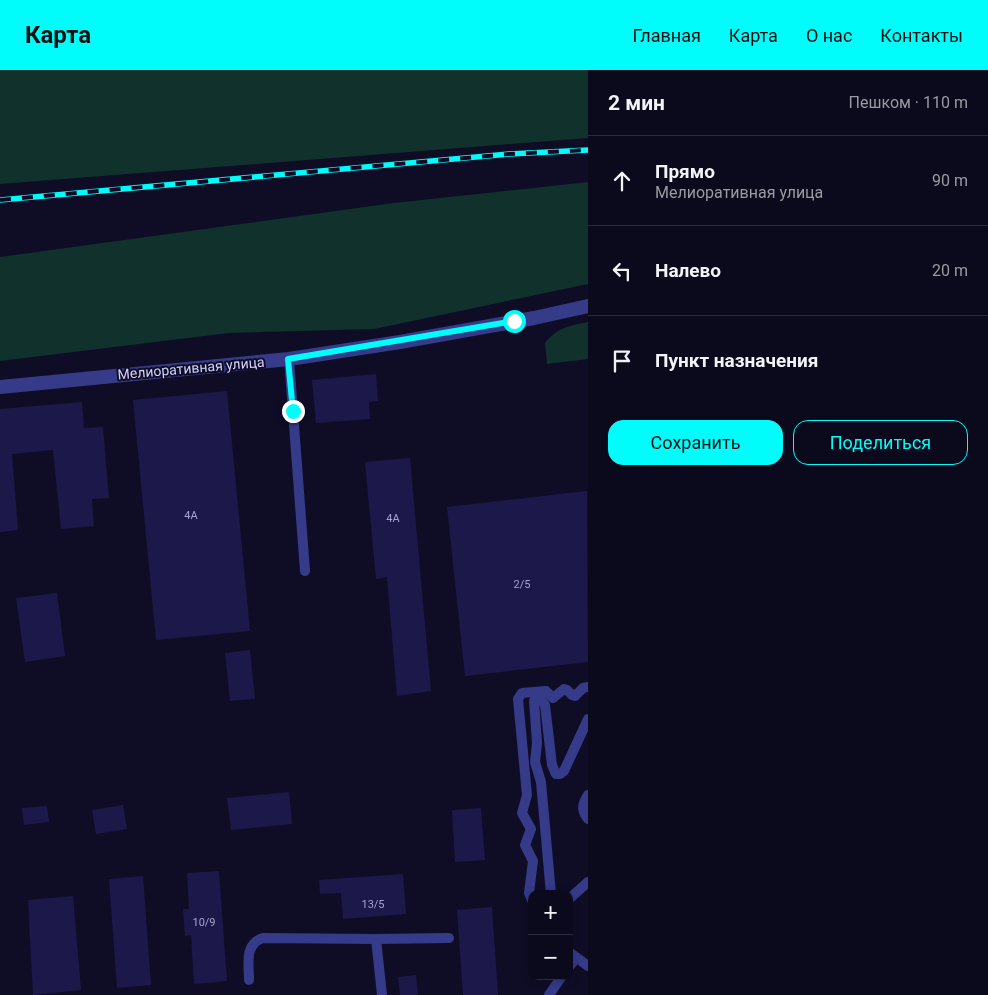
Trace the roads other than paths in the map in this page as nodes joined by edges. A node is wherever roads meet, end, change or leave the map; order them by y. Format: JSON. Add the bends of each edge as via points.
{"nodes":[{"id":1,"x":588,"y":306,"type":"edge"},
{"id":2,"x":288,"y":359,"type":"junction"},
{"id":3,"x":0,"y":386,"type":"edge"},
{"id":4,"x":306,"y":571,"type":"dead end"},
{"id":5,"x":588,"y":687,"type":"edge"},
{"id":6,"x":588,"y":719,"type":"edge"},
{"id":7,"x":588,"y":795,"type":"edge"},
{"id":8,"x":588,"y":819,"type":"edge"},
{"id":9,"x":588,"y":882,"type":"edge"},
{"id":10,"x":529,"y":890,"type":"edge"},
{"id":11,"x":551,"y":890,"type":"edge"},
{"id":12,"x":573,"y":895,"type":"edge"},
{"id":13,"x":449,"y":938,"type":"dead end"},
{"id":14,"x":376,"y":939,"type":"junction"},
{"id":15,"x":573,"y":955,"type":"edge"},
{"id":16,"x":588,"y":966,"type":"edge"},
{"id":17,"x":249,"y":980,"type":"dead end"},
{"id":18,"x":559,"y":980,"type":"edge"},
{"id":19,"x":382,"y":995,"type":"edge"},
{"id":20,"x":549,"y":995,"type":"edge"}],
"edges":[{"from":1,"to":2,"type":"street","name":"Мелиоративная улица","via":[[400,342]]},
{"from":2,"to":3,"type":"street","name":"Мелиоративная улица"},
{"from":2,"to":4,"type":"lane"},
{"from":5,"to":10,"type":"lane","via":[[575,696],[564,689],[553,698],[546,691],[541,691],[522,693],[518,699],[527,795],[522,813],[531,829],[525,845],[533,861]]},
{"from":6,"to":11,"type":"lane","via":[[564,770],[556,774],[552,764],[546,705],[540,698],[534,701],[535,762],[541,782]]},
{"from":7,"to":8,"type":"lane","via":[[582,808]]},
{"from":9,"to":12,"type":"lane"},
{"from":13,"to":14,"type":"lane"},
{"from":14,"to":17,"type":"lane","via":[[263,938],[251,946]]},
{"from":14,"to":19,"type":"lane"},
{"from":15,"to":16,"type":"lane"},
{"from":18,"to":20,"type":"lane"}]}
